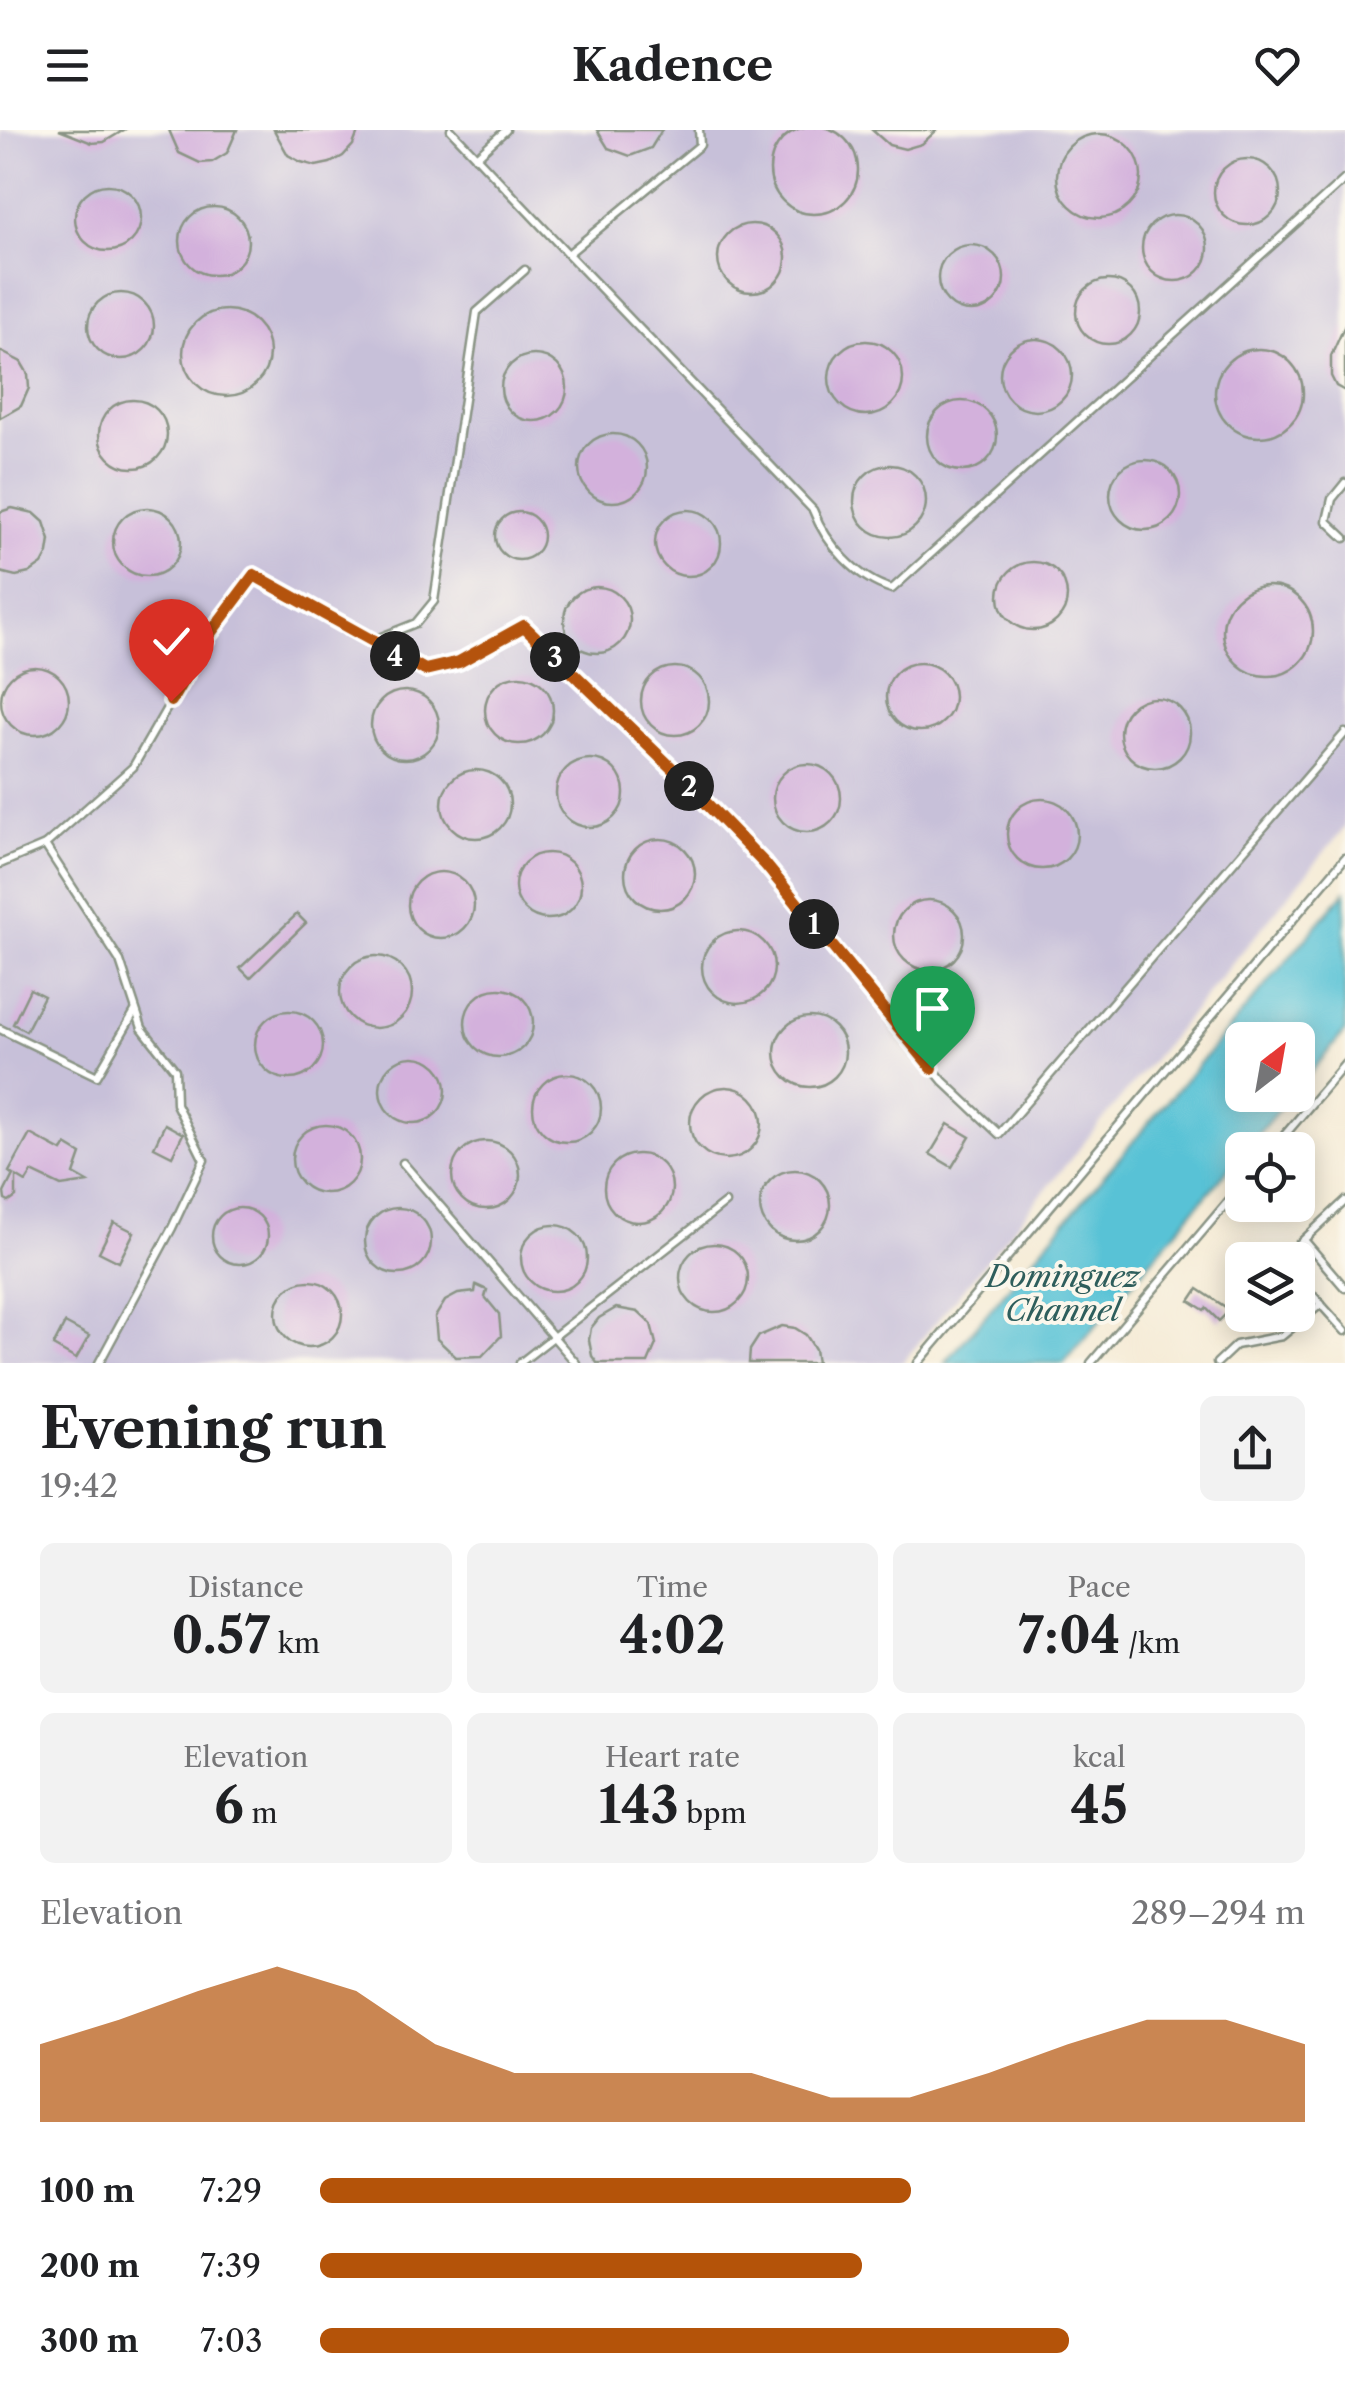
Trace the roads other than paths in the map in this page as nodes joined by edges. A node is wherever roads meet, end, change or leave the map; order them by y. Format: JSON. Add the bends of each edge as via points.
{"nodes":[{"id":1,"x":451,"y":130,"type":"edge"},
{"id":2,"x":506,"y":130,"type":"edge"},
{"id":3,"x":699,"y":130,"type":"edge"},
{"id":4,"x":476,"y":157,"type":"junction"},
{"id":5,"x":1345,"y":180,"type":"edge"},
{"id":6,"x":568,"y":254,"type":"junction"},
{"id":7,"x":525,"y":270,"type":"dead end"},
{"id":8,"x":1345,"y":483,"type":"edge"},
{"id":9,"x":1345,"y":538,"type":"edge"},
{"id":10,"x":370,"y":642,"type":"junction"},
{"id":11,"x":1345,"y":733,"type":"edge"},
{"id":12,"x":44,"y":845,"type":"junction"},
{"id":13,"x":1345,"y":858,"type":"edge"},
{"id":14,"x":0,"y":864,"type":"edge"},
{"id":15,"x":136,"y":1009,"type":"junction"},
{"id":16,"x":0,"y":1029,"type":"edge"},
{"id":17,"x":1345,"y":1064,"type":"edge"},
{"id":18,"x":1287,"y":1132,"type":"edge"},
{"id":19,"x":403,"y":1163,"type":"dead end"},
{"id":20,"x":1345,"y":1201,"type":"edge"},
{"id":21,"x":725,"y":1203,"type":"dead end"},
{"id":22,"x":1225,"y":1205,"type":"edge"},
{"id":23,"x":1304,"y":1240,"type":"joint"},
{"id":24,"x":1345,"y":1288,"type":"edge"},
{"id":25,"x":1315,"y":1297,"type":"edge"},
{"id":26,"x":1321,"y":1304,"type":"junction"},
{"id":27,"x":1345,"y":1330,"type":"edge"},
{"id":28,"x":553,"y":1337,"type":"junction"},
{"id":29,"x":98,"y":1363,"type":"edge"},
{"id":30,"x":520,"y":1363,"type":"edge"},
{"id":31,"x":576,"y":1363,"type":"edge"},
{"id":32,"x":918,"y":1363,"type":"edge"},
{"id":33,"x":1091,"y":1363,"type":"edge"},
{"id":34,"x":1218,"y":1363,"type":"edge"}],
"edges":[{"from":1,"to":4,"type":"lane"},
{"from":2,"to":4,"type":"lane"},
{"from":3,"to":6,"type":"lane","via":[[700,145]]},
{"from":4,"to":6,"type":"lane"},
{"from":5,"to":6,"type":"lane","via":[[892,589],[871,583],[822,532],[813,510]]},
{"from":7,"to":10,"type":"lane","via":[[477,312],[434,601],[416,623]]},
{"from":8,"to":9,"type":"lane","via":[[1326,521]]},
{"from":10,"to":11,"type":"lane","via":[[425,670],[459,662],[524,626],[765,864],[943,1081],[1000,1134]]},
{"from":10,"to":12,"type":"lane","via":[[254,575],[209,635],[133,767]]},
{"from":12,"to":14,"type":"lane"},
{"from":12,"to":15,"type":"lane","via":[[120,960]]},
{"from":13,"to":32,"type":"lane"},
{"from":15,"to":16,"type":"lane","via":[[97,1076]]},
{"from":15,"to":29,"type":"lane","via":[[142,1028],[175,1070],[176,1104],[204,1160]]},
{"from":17,"to":18,"type":"lane"},
{"from":19,"to":28,"type":"lane"},
{"from":20,"to":23,"type":"lane"},
{"from":21,"to":28,"type":"lane"},
{"from":22,"to":33,"type":"lane"},
{"from":23,"to":24,"type":"lane"},
{"from":25,"to":26,"type":"lane"},
{"from":26,"to":27,"type":"lane"},
{"from":26,"to":34,"type":"lane","via":[[1282,1336],[1236,1345]]},
{"from":28,"to":30,"type":"lane"},
{"from":28,"to":31,"type":"lane"}]}
